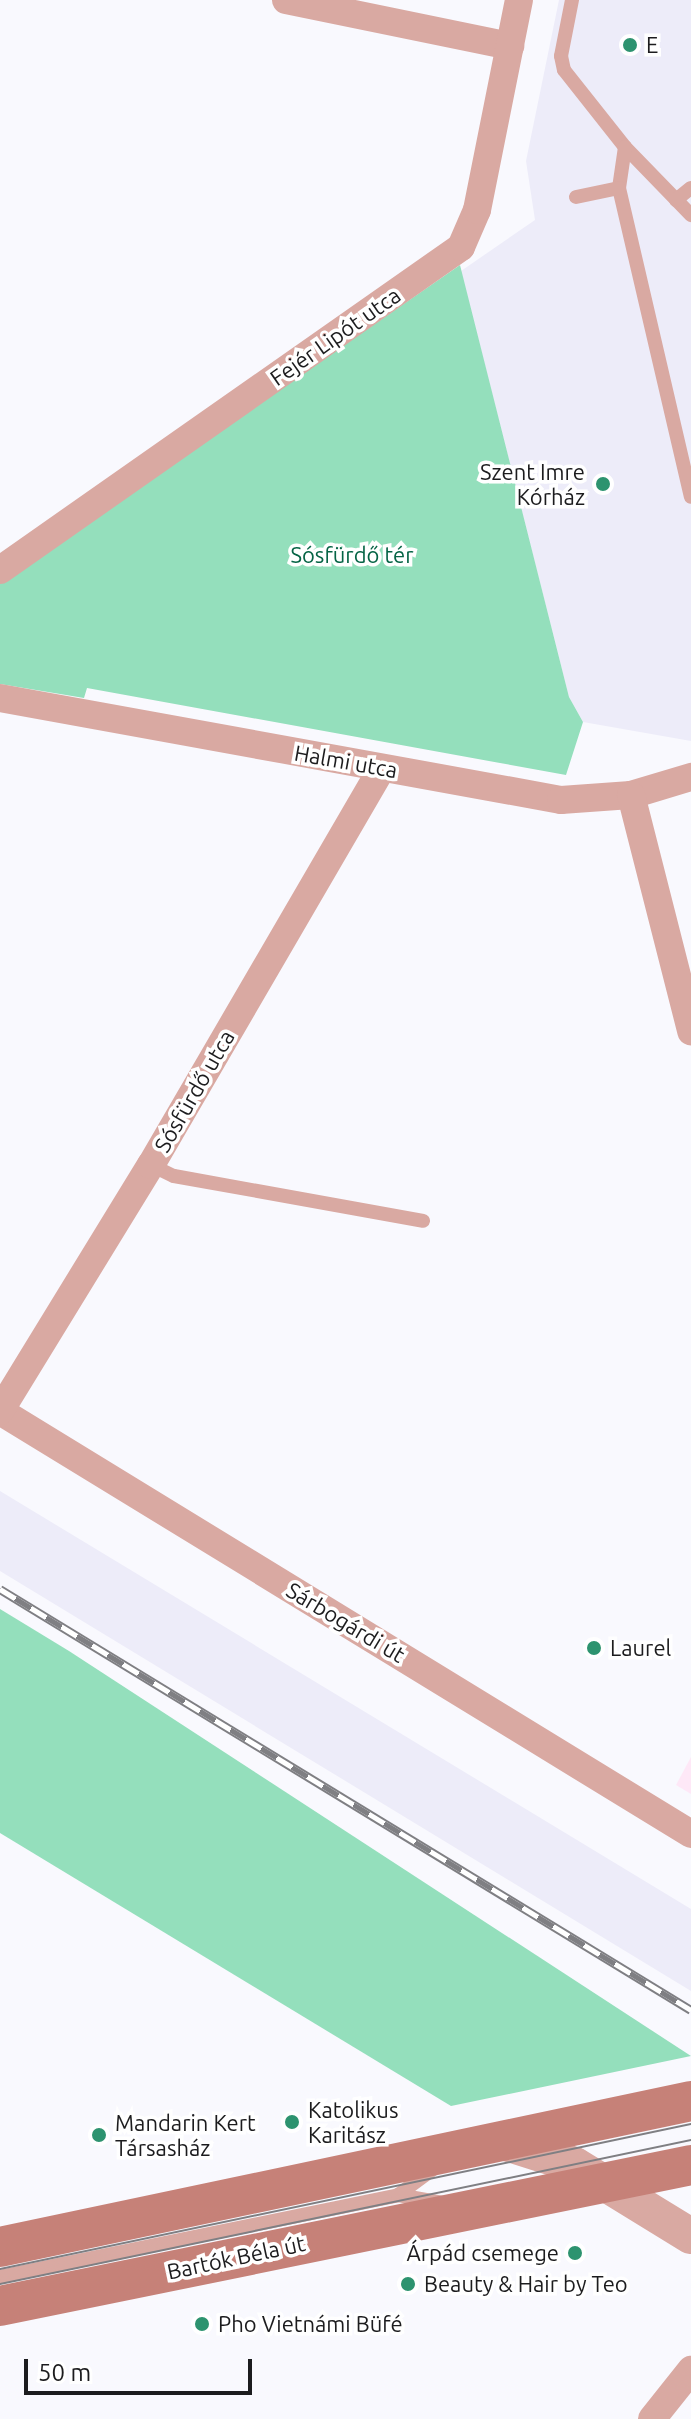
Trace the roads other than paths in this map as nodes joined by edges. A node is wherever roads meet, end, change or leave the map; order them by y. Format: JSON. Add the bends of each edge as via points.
{"nodes":[{"id":1,"x":286,"y":0,"type":"edge"},
{"id":2,"x":519,"y":0,"type":"edge"},
{"id":3,"x":572,"y":0,"type":"edge"},
{"id":4,"x":510,"y":46,"type":"junction"},
{"id":5,"x":625,"y":147,"type":"junction"},
{"id":6,"x":619,"y":188,"type":"junction"},
{"id":7,"x":691,"y":188,"type":"edge"},
{"id":8,"x":576,"y":197,"type":"dead end"},
{"id":9,"x":676,"y":200,"type":"junction"},
{"id":10,"x":691,"y":215,"type":"edge"},
{"id":11,"x":691,"y":497,"type":"edge"},
{"id":12,"x":0,"y":570,"type":"edge"},
{"id":13,"x":0,"y":698,"type":"edge"},
{"id":14,"x":382,"y":768,"type":"junction"},
{"id":15,"x":691,"y":777,"type":"edge"},
{"id":16,"x":631,"y":795,"type":"junction"},
{"id":17,"x":691,"y":1031,"type":"edge"},
{"id":18,"x":151,"y":1165,"type":"junction"},
{"id":19,"x":423,"y":1221,"type":"dead end"},
{"id":20,"x":0,"y":1411,"type":"edge"},
{"id":21,"x":691,"y":1834,"type":"edge"},
{"id":22,"x":691,"y":2101,"type":"edge"},
{"id":23,"x":506,"y":2143,"type":"junction"},
{"id":24,"x":457,"y":2152,"type":"junction"},
{"id":25,"x":691,"y":2165,"type":"edge"},
{"id":26,"x":608,"y":2182,"type":"junction"},
{"id":27,"x":398,"y":2195,"type":"junction"},
{"id":28,"x":472,"y":2208,"type":"junction"},
{"id":29,"x":691,"y":2236,"type":"edge"},
{"id":30,"x":0,"y":2247,"type":"edge"},
{"id":31,"x":0,"y":2277,"type":"edge"},
{"id":32,"x":0,"y":2306,"type":"edge"},
{"id":33,"x":691,"y":2370,"type":"edge"},
{"id":34,"x":652,"y":2419,"type":"edge"}],
"edges":[{"from":1,"to":4,"type":"street"},
{"from":2,"to":4,"type":"street","name":"Fejér Lipót utca"},
{"from":3,"to":5,"type":"lane","via":[[561,56],[564,70]]},
{"from":4,"to":12,"type":"street","name":"Fejér Lipót utca","via":[[477,210],[461,247]]},
{"from":5,"to":6,"type":"lane"},
{"from":5,"to":9,"type":"lane"},
{"from":6,"to":8,"type":"lane"},
{"from":6,"to":11,"type":"lane"},
{"from":7,"to":9,"type":"lane"},
{"from":9,"to":10,"type":"lane"},
{"from":13,"to":14,"type":"street","name":"Halmi utca"},
{"from":14,"to":16,"type":"street","name":"Halmi utca","via":[[561,800]]},
{"from":14,"to":18,"type":"street","name":"Sósfürdő utca"},
{"from":15,"to":16,"type":"street","name":"Halmi utca"},
{"from":16,"to":17,"type":"street"},
{"from":18,"to":19,"type":"lane","via":[[174,1176]]},
{"from":18,"to":20,"type":"street","name":"Sósfürdő utca"},
{"from":20,"to":21,"type":"street","name":"Sárbogárdi út"},
{"from":22,"to":23,"type":"main road","name":"Bartók Béla út"},
{"from":23,"to":24,"type":"main road","name":"Bartók Béla út"},
{"from":23,"to":26,"type":"street","via":[[575,2165]]},
{"from":24,"to":27,"type":"lane","name":"Bartók Béla út"},
{"from":24,"to":30,"type":"main road","name":"Bartók Béla út"},
{"from":25,"to":26,"type":"main road","name":"Bartók Béla út"},
{"from":26,"to":28,"type":"main road","name":"Bartók Béla út"},
{"from":26,"to":29,"type":"street"},
{"from":27,"to":28,"type":"lane","name":"Bartók Béla út"},
{"from":27,"to":31,"type":"lane","name":"Bartók Béla út"},
{"from":28,"to":32,"type":"main road","name":"Bartók Béla út"},
{"from":33,"to":34,"type":"street"}]}
